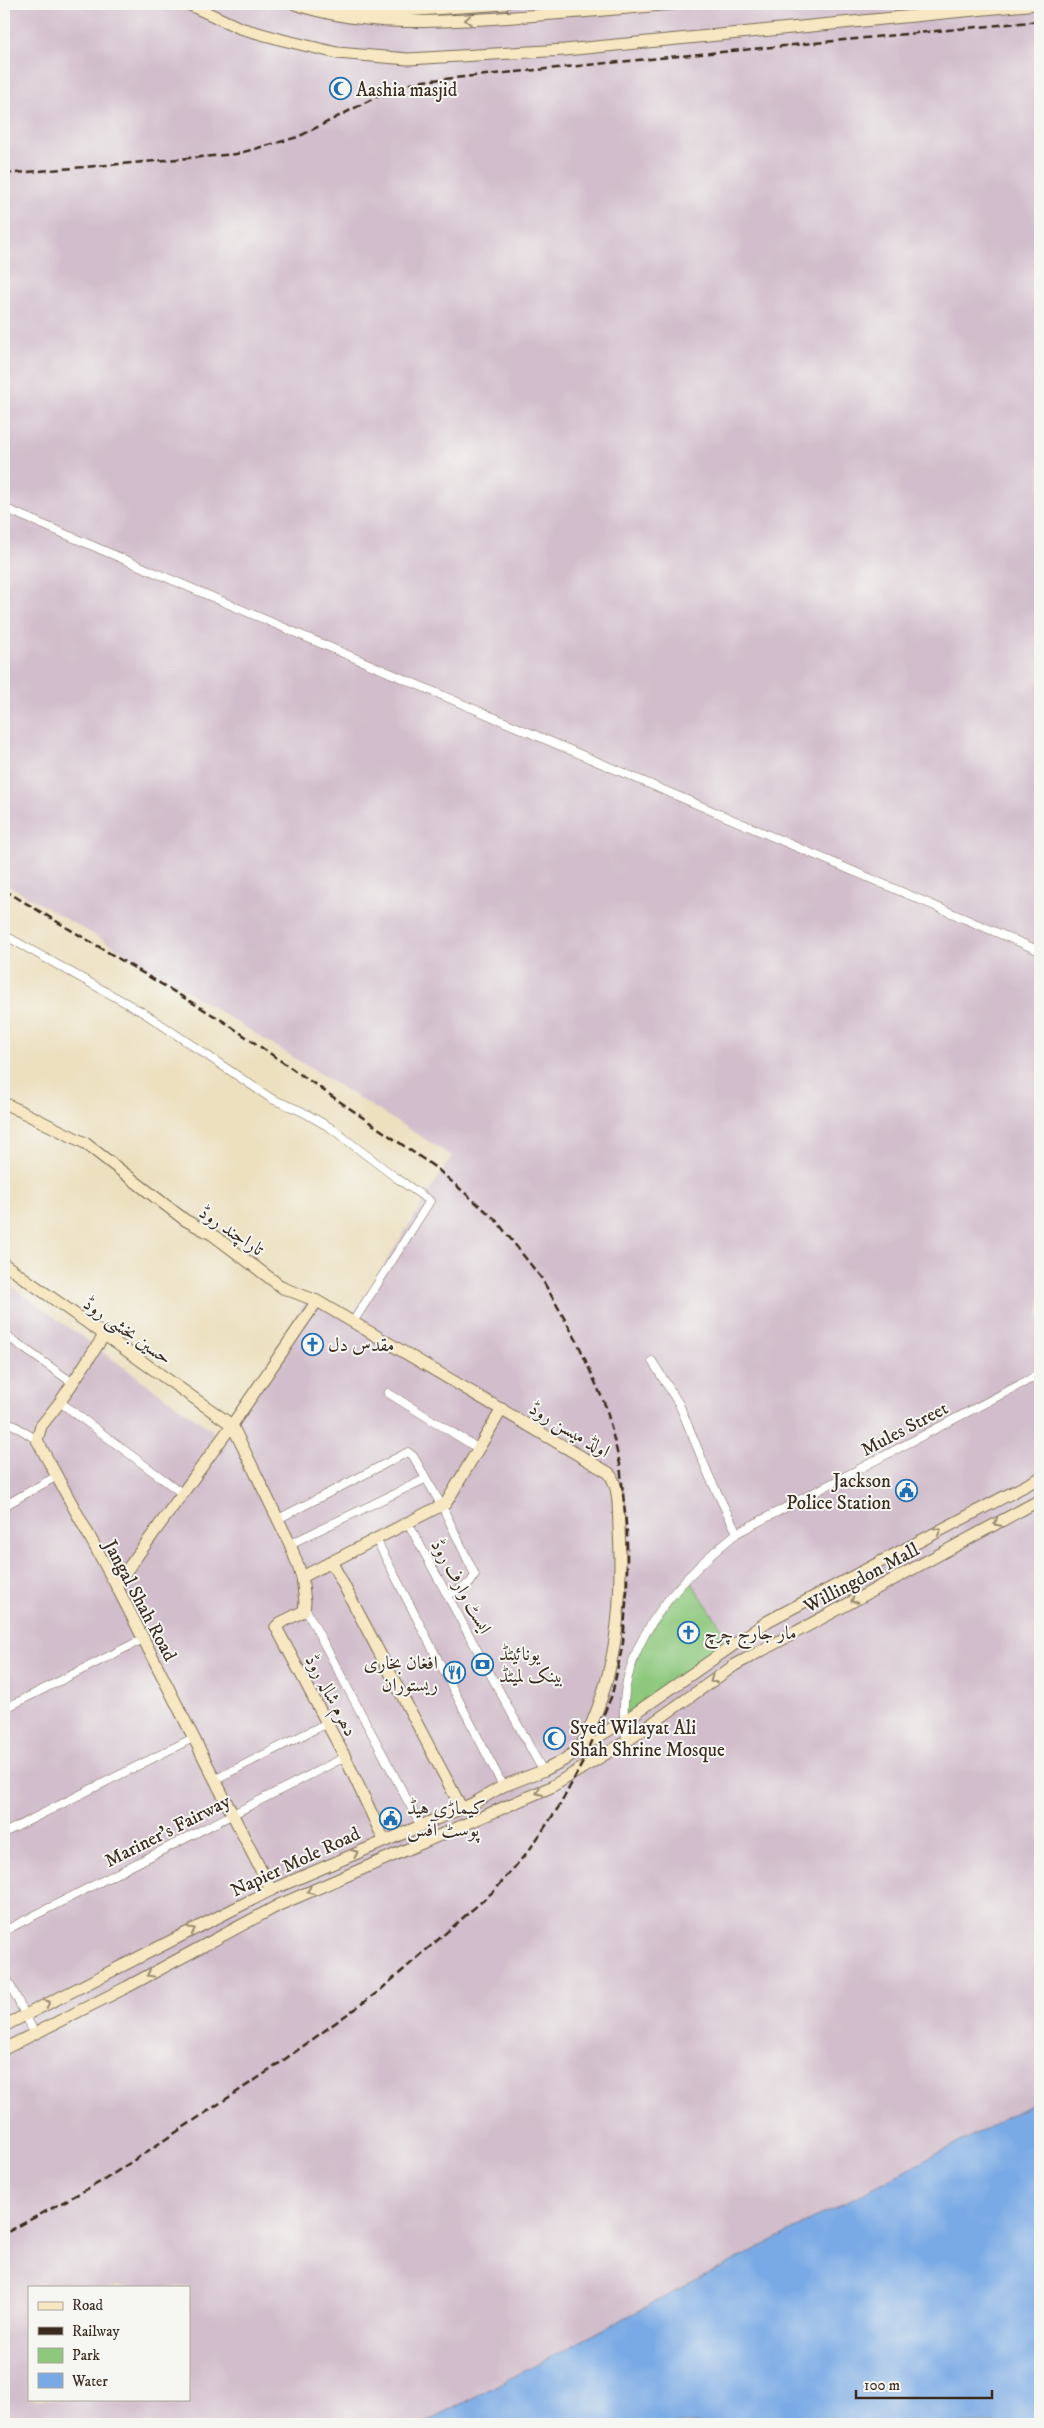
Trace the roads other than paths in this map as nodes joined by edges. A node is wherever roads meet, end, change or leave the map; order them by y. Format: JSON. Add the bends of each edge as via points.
{"nodes":[{"id":1,"x":188,"y":4,"type":"edge"},
{"id":2,"x":295,"y":4,"type":"edge"},
{"id":3,"x":334,"y":4,"type":"edge"},
{"id":4,"x":505,"y":4,"type":"edge"},
{"id":5,"x":673,"y":4,"type":"edge"},
{"id":6,"x":1037,"y":4,"type":"edge"},
{"id":7,"x":4,"y":508,"type":"edge"},
{"id":8,"x":4,"y":935,"type":"edge"},
{"id":9,"x":1040,"y":951,"type":"edge"},
{"id":10,"x":4,"y":1103,"type":"edge"},
{"id":11,"x":4,"y":1264,"type":"edge"},
{"id":12,"x":317,"y":1301,"type":"junction"},
{"id":13,"x":353,"y":1322,"type":"junction"},
{"id":14,"x":4,"y":1334,"type":"edge"},
{"id":15,"x":105,"y":1334,"type":"junction"},
{"id":16,"x":652,"y":1361,"type":"dead end"},
{"id":17,"x":1040,"y":1374,"type":"edge"},
{"id":18,"x":73,"y":1382,"type":"junction"},
{"id":19,"x":388,"y":1393,"type":"dead end"},
{"id":20,"x":60,"y":1402,"type":"junction"},
{"id":21,"x":502,"y":1409,"type":"junction"},
{"id":22,"x":4,"y":1419,"type":"edge"},
{"id":23,"x":232,"y":1425,"type":"junction"},
{"id":24,"x":37,"y":1440,"type":"junction"},
{"id":25,"x":479,"y":1449,"type":"junction"},
{"id":26,"x":55,"y":1477,"type":"junction"},
{"id":27,"x":425,"y":1478,"type":"junction"},
{"id":28,"x":1040,"y":1478,"type":"edge"},
{"id":29,"x":183,"y":1494,"type":"junction"},
{"id":30,"x":1040,"y":1500,"type":"edge"},
{"id":31,"x":4,"y":1506,"type":"edge"},
{"id":32,"x":442,"y":1506,"type":"junction"},
{"id":33,"x":278,"y":1519,"type":"junction"},
{"id":34,"x":408,"y":1523,"type":"junction"},
{"id":35,"x":737,"y":1533,"type":"junction"},
{"id":36,"x":376,"y":1540,"type":"junction"},
{"id":37,"x":290,"y":1544,"type":"junction"},
{"id":38,"x":331,"y":1561,"type":"junction"},
{"id":39,"x":302,"y":1577,"type":"junction"},
{"id":40,"x":116,"y":1586,"type":"junction"},
{"id":41,"x":448,"y":1595,"type":"junction"},
{"id":42,"x":305,"y":1608,"type":"junction"},
{"id":43,"x":143,"y":1639,"type":"junction"},
{"id":44,"x":4,"y":1709,"type":"edge"},
{"id":45,"x":625,"y":1720,"type":"junction"},
{"id":46,"x":327,"y":1723,"type":"junction"},
{"id":47,"x":193,"y":1738,"type":"junction"},
{"id":48,"x":627,"y":1742,"type":"junction"},
{"id":49,"x":580,"y":1748,"type":"junction"},
{"id":50,"x":345,"y":1757,"type":"junction"},
{"id":51,"x":543,"y":1771,"type":"junction"},
{"id":52,"x":567,"y":1778,"type":"junction"},
{"id":53,"x":214,"y":1780,"type":"junction"},
{"id":54,"x":503,"y":1786,"type":"junction"},
{"id":55,"x":461,"y":1807,"type":"junction"},
{"id":56,"x":232,"y":1815,"type":"junction"},
{"id":57,"x":420,"y":1824,"type":"junction"},
{"id":58,"x":4,"y":1833,"type":"edge"},
{"id":59,"x":384,"y":1840,"type":"junction"},
{"id":60,"x":271,"y":1890,"type":"junction"},
{"id":61,"x":4,"y":1932,"type":"edge"},
{"id":62,"x":4,"y":1974,"type":"edge"},
{"id":63,"x":25,"y":2014,"type":"junction"},
{"id":64,"x":4,"y":2026,"type":"edge"},
{"id":65,"x":35,"y":2034,"type":"junction"},
{"id":66,"x":4,"y":2049,"type":"edge"}],
"edges":[{"from":1,"to":6,"type":"street","via":[[240,28],[283,40],[337,53],[408,59],[565,50]]},
{"from":5,"to":2,"type":"street","one_way":true,"via":[[438,22],[380,21],[318,12]]},
{"from":3,"to":4,"type":"street","via":[[389,12]]},
{"from":7,"to":9,"type":"street"},
{"from":8,"to":13,"type":"street","via":[[144,1013],[272,1099],[331,1128],[430,1201]]},
{"from":10,"to":12,"type":"street","name":"تاراچند روڈ","via":[[85,1143],[185,1220],[213,1235],[283,1288]]},
{"from":11,"to":15,"type":"street","name":"حسین بخشی روڈ"},
{"from":12,"to":13,"type":"street","name":"اولڈ میسن روڈ"},
{"from":12,"to":23,"type":"street"},
{"from":13,"to":21,"type":"street","name":"اولڈ میسن روڈ"},
{"from":14,"to":18,"type":"street"},
{"from":15,"to":18,"type":"street"},
{"from":15,"to":23,"type":"street","name":"حسین بخشی روڈ"},
{"from":16,"to":35,"type":"street","via":[[679,1404]]},
{"from":17,"to":35,"type":"street","name":"Mules Street"},
{"from":18,"to":20,"type":"street"},
{"from":19,"to":25,"type":"street"},
{"from":20,"to":24,"type":"street","via":[[41,1426]]},
{"from":20,"to":29,"type":"street"},
{"from":21,"to":25,"type":"street"},
{"from":21,"to":49,"type":"street","name":"اولڈ میسن روڈ","via":[[603,1468],[616,1486],[621,1572],[616,1640],[602,1694]]},
{"from":22,"to":24,"type":"street"},
{"from":23,"to":29,"type":"street"},
{"from":23,"to":33,"type":"street"},
{"from":24,"to":26,"type":"street","name":"Jangal Shah Road"},
{"from":25,"to":32,"type":"street"},
{"from":26,"to":31,"type":"street"},
{"from":26,"to":40,"type":"street","name":"Jangal Shah Road"},
{"from":27,"to":32,"type":"street"},
{"from":27,"to":33,"type":"street","via":[[413,1456],[405,1452]]},
{"from":27,"to":37,"type":"street"},
{"from":45,"to":28,"type":"street","name":"Willingdon Mall","one_way":true,"via":[[768,1621]]},
{"from":29,"to":40,"type":"street"},
{"from":30,"to":48,"type":"street","name":"Willingdon Mall","one_way":true,"via":[[735,1665]]},
{"from":32,"to":34,"type":"street"},
{"from":32,"to":41,"type":"street","via":[[475,1575],[470,1583]]},
{"from":33,"to":37,"type":"street"},
{"from":34,"to":36,"type":"street"},
{"from":34,"to":41,"type":"street","name":"ایسٹ وارف روڈ"},
{"from":35,"to":45,"type":"street","name":"Mules Street","via":[[686,1578],[640,1644],[625,1689]]},
{"from":36,"to":38,"type":"street"},
{"from":36,"to":54,"type":"street"},
{"from":37,"to":39,"type":"street"},
{"from":38,"to":39,"type":"street"},
{"from":38,"to":55,"type":"street"},
{"from":39,"to":42,"type":"street"},
{"from":40,"to":43,"type":"street","name":"Jangal Shah Road"},
{"from":41,"to":51,"type":"street","name":"ایسٹ وارف روڈ"},
{"from":42,"to":46,"type":"street","name":"دھرم شالہ روڈ","via":[[276,1627]]},
{"from":42,"to":57,"type":"street"},
{"from":43,"to":44,"type":"street"},
{"from":43,"to":47,"type":"street","name":"Jangal Shah Road"},
{"from":45,"to":48,"type":"street","name":"Mules Street"},
{"from":45,"to":49,"type":"street","name":"Napier Mole Road"},
{"from":46,"to":50,"type":"street","name":"دھرم شالہ روڈ"},
{"from":46,"to":53,"type":"street"},
{"from":47,"to":53,"type":"street","name":"Jangal Shah Road"},
{"from":47,"to":58,"type":"street"},
{"from":48,"to":52,"type":"street","name":"Napier Mole Road"},
{"from":49,"to":51,"type":"street","name":"Napier Mole Road"},
{"from":49,"to":52,"type":"street","name":"اولڈ میسن روڈ"},
{"from":50,"to":56,"type":"street","name":"Mariner's Fairway"},
{"from":50,"to":59,"type":"street","name":"دھرم شالہ روڈ"},
{"from":51,"to":54,"type":"street","name":"Napier Mole Road"},
{"from":52,"to":65,"type":"street","name":"Napier Mole Road","one_way":true,"via":[[279,1904]]},
{"from":53,"to":56,"type":"street","name":"Jangal Shah Road"},
{"from":54,"to":55,"type":"street","name":"Napier Mole Road"},
{"from":55,"to":57,"type":"street","name":"Napier Mole Road"},
{"from":56,"to":60,"type":"street","name":"Jangal Shah Road"},
{"from":56,"to":61,"type":"street","name":"Mariner's Fairway"},
{"from":57,"to":59,"type":"street","name":"Napier Mole Road"},
{"from":60,"to":59,"type":"street","name":"Napier Mole Road","one_way":true},
{"from":63,"to":60,"type":"street","name":"Napier Mole Road","one_way":true},
{"from":62,"to":63,"type":"street"},
{"from":63,"to":64,"type":"street","name":"Napier Mole Road"},
{"from":63,"to":65,"type":"street"},
{"from":65,"to":66,"type":"street","name":"Napier Mole Road"}]}
